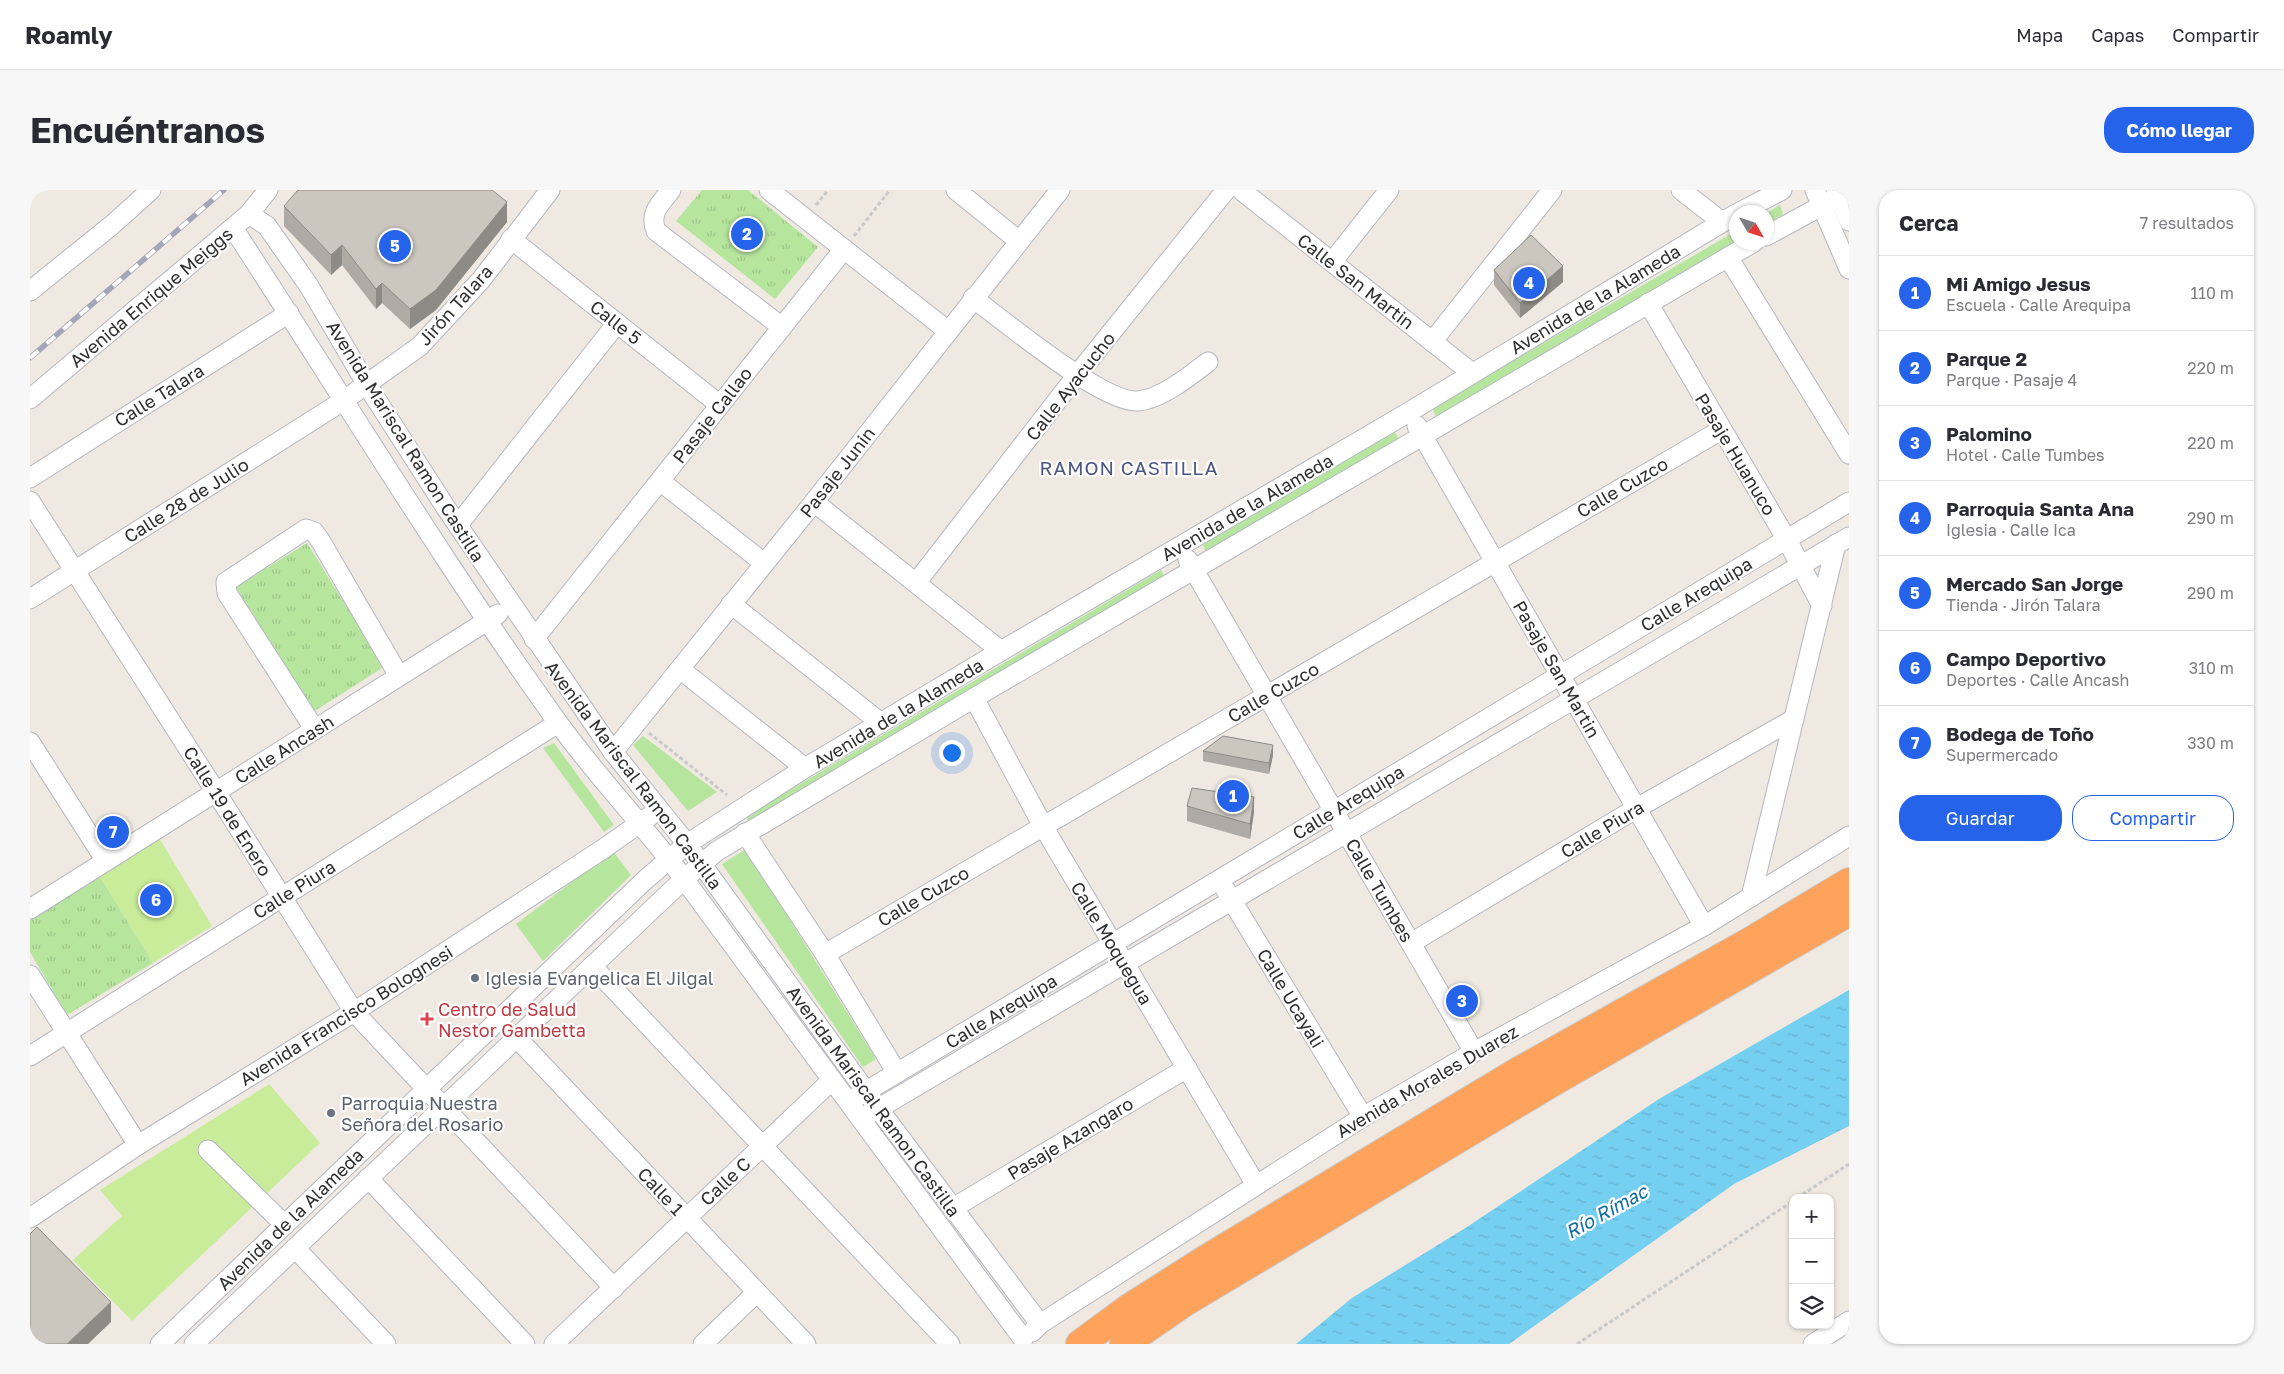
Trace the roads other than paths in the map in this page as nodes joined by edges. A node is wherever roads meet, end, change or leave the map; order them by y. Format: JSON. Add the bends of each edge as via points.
{"nodes":[{"id":1,"x":151,"y":190,"type":"edge"},
{"id":2,"x":268,"y":190,"type":"edge"},
{"id":3,"x":550,"y":190,"type":"edge"},
{"id":4,"x":671,"y":190,"type":"edge"},
{"id":5,"x":769,"y":190,"type":"edge"},
{"id":6,"x":956,"y":190,"type":"edge"},
{"id":7,"x":1060,"y":190,"type":"edge"},
{"id":8,"x":1226,"y":190,"type":"edge"},
{"id":9,"x":1241,"y":190,"type":"edge"},
{"id":10,"x":1389,"y":190,"type":"edge"},
{"id":11,"x":1552,"y":190,"type":"edge"},
{"id":12,"x":1681,"y":190,"type":"edge"},
{"id":13,"x":1782,"y":190,"type":"edge"},
{"id":14,"x":1841,"y":193,"type":"edge"},
{"id":15,"x":1818,"y":198,"type":"edge"},
{"id":16,"x":1753,"y":205,"type":"edge"},
{"id":17,"x":248,"y":214,"type":"junction"},
{"id":18,"x":1729,"y":218,"type":"edge"},
{"id":19,"x":1849,"y":221,"type":"edge"},
{"id":20,"x":232,"y":228,"type":"junction"},
{"id":21,"x":1774,"y":230,"type":"edge"},
{"id":22,"x":511,"y":239,"type":"junction"},
{"id":23,"x":1020,"y":240,"type":"junction"},
{"id":24,"x":844,"y":248,"type":"junction"},
{"id":25,"x":1740,"y":250,"type":"edge"},
{"id":26,"x":1728,"y":257,"type":"junction"},
{"id":27,"x":1332,"y":262,"type":"junction"},
{"id":28,"x":1849,"y":269,"type":"edge"},
{"id":29,"x":30,"y":291,"type":"edge"},
{"id":30,"x":974,"y":298,"type":"junction"},
{"id":31,"x":1648,"y":303,"type":"junction"},
{"id":32,"x":289,"y":314,"type":"junction"},
{"id":33,"x":617,"y":323,"type":"junction"},
{"id":34,"x":782,"y":327,"type":"junction"},
{"id":35,"x":948,"y":331,"type":"junction"},
{"id":36,"x":1432,"y":342,"type":"junction"},
{"id":37,"x":1208,"y":362,"type":"dead end"},
{"id":38,"x":1472,"y":373,"type":"junction"},
{"id":39,"x":1077,"y":375,"type":"junction"},
{"id":40,"x":367,"y":385,"type":"junction"},
{"id":41,"x":30,"y":399,"type":"edge"},
{"id":42,"x":343,"y":401,"type":"junction"},
{"id":43,"x":720,"y":405,"type":"junction"},
{"id":44,"x":1409,"y":412,"type":"junction"},
{"id":45,"x":1721,"y":430,"type":"junction"},
{"id":46,"x":1423,"y":436,"type":"junction"},
{"id":47,"x":1849,"y":454,"type":"edge"},
{"id":48,"x":30,"y":478,"type":"edge"},
{"id":49,"x":660,"y":481,"type":"junction"},
{"id":50,"x":30,"y":501,"type":"edge"},
{"id":51,"x":814,"y":502,"type":"junction"},
{"id":52,"x":1849,"y":502,"type":"edge"},
{"id":53,"x":458,"y":525,"type":"junction"},
{"id":54,"x":1787,"y":540,"type":"junction"},
{"id":55,"x":1843,"y":541,"type":"edge"},
{"id":56,"x":1180,"y":547,"type":"junction"},
{"id":57,"x":1495,"y":562,"type":"junction"},
{"id":58,"x":764,"y":563,"type":"junction"},
{"id":59,"x":1800,"y":566,"type":"junction"},
{"id":60,"x":1194,"y":570,"type":"junction"},
{"id":61,"x":74,"y":571,"type":"junction"},
{"id":62,"x":916,"y":583,"type":"junction"},
{"id":63,"x":30,"y":599,"type":"edge"},
{"id":64,"x":731,"y":604,"type":"junction"},
{"id":65,"x":512,"y":605,"type":"junction"},
{"id":66,"x":1822,"y":606,"type":"junction"},
{"id":67,"x":488,"y":620,"type":"junction"},
{"id":68,"x":534,"y":639,"type":"junction"},
{"id":69,"x":1001,"y":651,"type":"junction"},
{"id":70,"x":680,"y":669,"type":"junction"},
{"id":71,"x":1560,"y":675,"type":"junction"},
{"id":72,"x":399,"y":676,"type":"junction"},
{"id":73,"x":1267,"y":696,"type":"junction"},
{"id":74,"x":974,"y":698,"type":"junction"},
{"id":75,"x":1574,"y":699,"type":"junction"},
{"id":76,"x":1794,"y":719,"type":"junction"},
{"id":77,"x":558,"y":723,"type":"junction"},
{"id":78,"x":881,"y":723,"type":"junction"},
{"id":79,"x":315,"y":730,"type":"junction"},
{"id":80,"x":30,"y":742,"type":"edge"},
{"id":81,"x":613,"y":752,"type":"junction"},
{"id":82,"x":805,"y":768,"type":"junction"},
{"id":83,"x":216,"y":792,"type":"junction"},
{"id":84,"x":660,"y":808,"type":"junction"},
{"id":85,"x":1637,"y":808,"type":"junction"},
{"id":86,"x":1334,"y":811,"type":"junction"},
{"id":87,"x":640,"y":824,"type":"junction"},
{"id":88,"x":1043,"y":826,"type":"junction"},
{"id":89,"x":1347,"y":832,"type":"junction"},
{"id":90,"x":745,"y":833,"type":"junction"},
{"id":91,"x":1849,"y":836,"type":"edge"},
{"id":92,"x":687,"y":844,"type":"junction"},
{"id":93,"x":668,"y":858,"type":"junction"},
{"id":94,"x":106,"y":861,"type":"junction"},
{"id":95,"x":701,"y":863,"type":"junction"},
{"id":96,"x":684,"y":878,"type":"junction"},
{"id":97,"x":1220,"y":879,"type":"junction"},
{"id":98,"x":1849,"y":882,"type":"edge"},
{"id":99,"x":282,"y":896,"type":"junction"},
{"id":100,"x":1751,"y":896,"type":"junction"},
{"id":101,"x":1232,"y":900,"type":"junction"},
{"id":102,"x":30,"y":909,"type":"edge"},
{"id":103,"x":1849,"y":912,"type":"edge"},
{"id":104,"x":1704,"y":926,"type":"junction"},
{"id":105,"x":1411,"y":943,"type":"junction"},
{"id":106,"x":1113,"y":944,"type":"junction"},
{"id":107,"x":825,"y":954,"type":"junction"},
{"id":108,"x":1124,"y":963,"type":"junction"},
{"id":109,"x":592,"y":966,"type":"junction"},
{"id":110,"x":30,"y":975,"type":"edge"},
{"id":111,"x":354,"y":1012,"type":"junction"},
{"id":112,"x":66,"y":1033,"type":"junction"},
{"id":113,"x":516,"y":1037,"type":"junction"},
{"id":114,"x":1474,"y":1052,"type":"junction"},
{"id":115,"x":30,"y":1056,"type":"edge"},
{"id":116,"x":1187,"y":1068,"type":"junction"},
{"id":117,"x":897,"y":1073,"type":"junction"},
{"id":118,"x":831,"y":1081,"type":"junction"},
{"id":119,"x":425,"y":1089,"type":"junction"},
{"id":120,"x":866,"y":1092,"type":"junction"},
{"id":121,"x":847,"y":1103,"type":"junction"},
{"id":122,"x":443,"y":1107,"type":"junction"},
{"id":123,"x":878,"y":1108,"type":"junction"},
{"id":124,"x":1363,"y":1117,"type":"junction"},
{"id":125,"x":859,"y":1119,"type":"junction"},
{"id":126,"x":138,"y":1145,"type":"junction"},
{"id":127,"x":762,"y":1146,"type":"junction"},
{"id":128,"x":208,"y":1150,"type":"dead end"},
{"id":129,"x":368,"y":1178,"type":"junction"},
{"id":130,"x":1256,"y":1184,"type":"junction"},
{"id":131,"x":953,"y":1208,"type":"junction"},
{"id":132,"x":687,"y":1218,"type":"junction"},
{"id":133,"x":285,"y":1225,"type":"junction"},
{"id":134,"x":32,"y":1228,"type":"edge"},
{"id":135,"x":295,"y":1248,"type":"junction"},
{"id":136,"x":614,"y":1288,"type":"junction"},
{"id":137,"x":757,"y":1292,"type":"junction"},
{"id":138,"x":1849,"y":1321,"type":"edge"},
{"id":139,"x":1040,"y":1324,"type":"junction"},
{"id":140,"x":381,"y":1342,"type":"edge"},
{"id":141,"x":1020,"y":1342,"type":"edge"},
{"id":142,"x":160,"y":1344,"type":"edge"},
{"id":143,"x":194,"y":1344,"type":"edge"},
{"id":144,"x":525,"y":1344,"type":"edge"},
{"id":145,"x":554,"y":1344,"type":"edge"},
{"id":146,"x":703,"y":1344,"type":"edge"},
{"id":147,"x":806,"y":1344,"type":"edge"},
{"id":148,"x":950,"y":1344,"type":"edge"},
{"id":149,"x":1080,"y":1344,"type":"edge"},
{"id":150,"x":1124,"y":1344,"type":"edge"},
{"id":151,"x":1813,"y":1344,"type":"edge"}],
"edges":[{"from":1,"to":29,"type":"street"},
{"from":2,"to":17,"type":"street","name":"Avenida Enrique Meiggs"},
{"from":3,"to":22,"type":"street","name":"Jirón Talara"},
{"from":4,"to":34,"type":"street","via":[[654,212],[656,231]]},
{"from":5,"to":24,"type":"street"},
{"from":6,"to":23,"type":"street"},
{"from":7,"to":23,"type":"street","name":"Pasaje Junin"},
{"from":8,"to":39,"type":"street","name":"Calle Ayacucho"},
{"from":9,"to":27,"type":"street","name":"Calle San Martin"},
{"from":10,"to":27,"type":"street"},
{"from":11,"to":36,"type":"street"},
{"from":12,"to":18,"type":"street"},
{"from":13,"to":16,"type":"street"},
{"from":14,"to":15,"type":"street"},
{"from":14,"to":19,"type":"street"},
{"from":15,"to":21,"type":"street"},
{"from":15,"to":28,"type":"street"},
{"from":17,"to":20,"type":"street","name":"Avenida Enrique Meiggs"},
{"from":17,"to":40,"type":"street","name":"Avenida Mariscal Ramon Castilla","via":[[266,226],[309,286]]},
{"from":18,"to":38,"type":"street","name":"Avenida de la Alameda"},
{"from":20,"to":32,"type":"street","name":"Avenida Mariscal Ramon Castilla"},
{"from":20,"to":41,"type":"street","name":"Avenida Enrique Meiggs"},
{"from":22,"to":33,"type":"street","name":"Calle 5"},
{"from":22,"to":40,"type":"street","name":"Jirón Talara","via":[[481,280],[420,346]]},
{"from":23,"to":30,"type":"street","name":"Pasaje Junin"},
{"from":24,"to":34,"type":"street","name":"Pasaje Callao"},
{"from":24,"to":35,"type":"street"},
{"from":25,"to":26,"type":"street","name":"Avenida de la Alameda"},
{"from":26,"to":31,"type":"street","name":"Avenida de la Alameda"},
{"from":26,"to":47,"type":"street"},
{"from":27,"to":36,"type":"street","name":"Calle San Martin"},
{"from":30,"to":35,"type":"street","name":"Pasaje Junin"},
{"from":30,"to":39,"type":"street"},
{"from":31,"to":45,"type":"street","name":"Pasaje Huanuco"},
{"from":31,"to":46,"type":"street","name":"Avenida de la Alameda"},
{"from":32,"to":42,"type":"street","name":"Avenida Mariscal Ramon Castilla"},
{"from":32,"to":48,"type":"street","name":"Calle Talara"},
{"from":33,"to":43,"type":"street","name":"Calle 5"},
{"from":33,"to":53,"type":"street"},
{"from":34,"to":43,"type":"street","name":"Pasaje Callao"},
{"from":35,"to":51,"type":"street","name":"Pasaje Junin"},
{"from":36,"to":38,"type":"street","name":"Calle San Martin"},
{"from":37,"to":39,"type":"street","via":[[1175,387],[1140,401],[1125,401]]},
{"from":38,"to":44,"type":"street","name":"Avenida de la Alameda"},
{"from":39,"to":62,"type":"street","name":"Calle Ayacucho"},
{"from":40,"to":42,"type":"street","name":"Jirón Talara"},
{"from":40,"to":53,"type":"street","name":"Avenida Mariscal Ramon Castilla"},
{"from":42,"to":61,"type":"street","name":"Calle 28 de Julio"},
{"from":42,"to":67,"type":"street","name":"Avenida Mariscal Ramon Castilla"},
{"from":43,"to":49,"type":"street","name":"Pasaje Callao"},
{"from":44,"to":46,"type":"street","name":"Pasaje San Martin"},
{"from":44,"to":56,"type":"street","name":"Avenida de la Alameda"},
{"from":45,"to":54,"type":"street","name":"Pasaje Huanuco"},
{"from":45,"to":57,"type":"street","name":"Calle Cuzco"},
{"from":46,"to":57,"type":"street","name":"Pasaje San Martin"},
{"from":46,"to":60,"type":"street","name":"Avenida de la Alameda"},
{"from":49,"to":58,"type":"street"},
{"from":49,"to":68,"type":"street","name":"Pasaje Callao"},
{"from":50,"to":61,"type":"street","name":"Calle 19 de Enero"},
{"from":51,"to":58,"type":"street","name":"Pasaje Junin"},
{"from":51,"to":62,"type":"street"},
{"from":52,"to":54,"type":"street","name":"Calle Arequipa"},
{"from":53,"to":65,"type":"street","name":"Avenida Mariscal Ramon Castilla"},
{"from":54,"to":59,"type":"street","name":"Pasaje Huanuco"},
{"from":54,"to":71,"type":"street","name":"Calle Arequipa"},
{"from":55,"to":59,"type":"street","name":"Calle Arequipa"},
{"from":55,"to":66,"type":"street"},
{"from":56,"to":60,"type":"street","name":"Calle Tumbes"},
{"from":56,"to":69,"type":"street","name":"Avenida de la Alameda"},
{"from":57,"to":71,"type":"street","name":"Pasaje San Martin"},
{"from":57,"to":73,"type":"street","name":"Calle Cuzco"},
{"from":58,"to":64,"type":"street","name":"Pasaje Junin"},
{"from":59,"to":66,"type":"street","name":"Pasaje Huanuco"},
{"from":59,"to":75,"type":"street","name":"Calle Arequipa"},
{"from":60,"to":73,"type":"street","name":"Calle Tumbes"},
{"from":60,"to":74,"type":"street","name":"Avenida de la Alameda"},
{"from":61,"to":63,"type":"street","name":"Calle 28 de Julio"},
{"from":61,"to":83,"type":"street","name":"Calle 19 de Enero"},
{"from":62,"to":69,"type":"street"},
{"from":64,"to":70,"type":"street","name":"Pasaje Junin"},
{"from":64,"to":78,"type":"street"},
{"from":65,"to":67,"type":"street","name":"Calle Ancash"},
{"from":65,"to":68,"type":"street","name":"Avenida Mariscal Ramon Castilla"},
{"from":66,"to":76,"type":"street"},
{"from":67,"to":72,"type":"street","name":"Calle Ancash"},
{"from":67,"to":77,"type":"street","name":"Avenida Mariscal Ramon Castilla"},
{"from":68,"to":81,"type":"street","name":"Avenida Mariscal Ramon Castilla"},
{"from":69,"to":78,"type":"street","name":"Avenida de la Alameda"},
{"from":70,"to":81,"type":"street","name":"Pasaje Junin"},
{"from":70,"to":82,"type":"street"},
{"from":71,"to":75,"type":"street","name":"Pasaje San Martin"},
{"from":71,"to":86,"type":"street","name":"Calle Arequipa"},
{"from":72,"to":79,"type":"street","name":"Calle Ancash"},
{"from":72,"to":79,"type":"street","via":[[320,540],[314,532],[306,529],[226,582],[225,587]]},
{"from":73,"to":86,"type":"street","name":"Calle Tumbes"},
{"from":73,"to":88,"type":"street","name":"Calle Cuzco"},
{"from":74,"to":88,"type":"street","name":"Calle Moquegua"},
{"from":74,"to":90,"type":"street","name":"Avenida de la Alameda"},
{"from":75,"to":85,"type":"street","name":"Pasaje San Martin"},
{"from":75,"to":89,"type":"street","name":"Calle Arequipa"},
{"from":76,"to":85,"type":"street","name":"Calle Piura"},
{"from":76,"to":100,"type":"street"},
{"from":77,"to":87,"type":"street","name":"Avenida Mariscal Ramon Castilla"},
{"from":77,"to":99,"type":"street","name":"Calle Piura"},
{"from":78,"to":82,"type":"street","name":"Avenida de la Alameda"},
{"from":79,"to":83,"type":"street","name":"Calle Ancash"},
{"from":80,"to":94,"type":"street"},
{"from":81,"to":84,"type":"street","name":"Avenida Mariscal Ramon Castilla"},
{"from":82,"to":92,"type":"street","name":"Avenida de la Alameda"},
{"from":83,"to":94,"type":"street","name":"Calle Ancash"},
{"from":83,"to":99,"type":"street","name":"Calle 19 de Enero"},
{"from":84,"to":87,"type":"street","name":"Avenida Francisco Bolognesi"},
{"from":84,"to":92,"type":"street","name":"Avenida Mariscal Ramon Castilla"},
{"from":85,"to":104,"type":"street","name":"Pasaje San Martin"},
{"from":85,"to":105,"type":"street","name":"Calle Piura"},
{"from":86,"to":89,"type":"street","name":"Calle Tumbes"},
{"from":86,"to":97,"type":"street","name":"Calle Arequipa"},
{"from":87,"to":93,"type":"street","name":"Avenida Mariscal Ramon Castilla"},
{"from":87,"to":111,"type":"street","name":"Avenida Francisco Bolognesi"},
{"from":88,"to":106,"type":"street","name":"Calle Moquegua"},
{"from":88,"to":107,"type":"street","name":"Calle Cuzco"},
{"from":89,"to":101,"type":"street","name":"Calle Arequipa"},
{"from":89,"to":105,"type":"street","name":"Calle Tumbes"},
{"from":90,"to":95,"type":"street","name":"Avenida de la Alameda"},
{"from":90,"to":107,"type":"street"},
{"from":91,"to":100,"type":"street","name":"Avenida Morales Duarez"},
{"from":92,"to":93,"type":"street","name":"Avenida de la Alameda"},
{"from":92,"to":95,"type":"street","name":"Avenida Mariscal Ramon Castilla"},
{"from":93,"to":96,"type":"street","name":"Avenida Mariscal Ramon Castilla"},
{"from":93,"to":119,"type":"street","name":"Avenida de la Alameda"},
{"from":94,"to":102,"type":"street","name":"Calle Ancash"},
{"from":95,"to":96,"type":"street","name":"Avenida de la Alameda"},
{"from":95,"to":120,"type":"street","name":"Avenida Mariscal Ramon Castilla"},
{"from":96,"to":109,"type":"street","name":"Avenida de la Alameda"},
{"from":96,"to":118,"type":"street","name":"Avenida Mariscal Ramon Castilla"},
{"from":97,"to":101,"type":"street","name":"Calle Ucayali"},
{"from":97,"to":106,"type":"street","name":"Calle Arequipa"},
{"from":98,"to":149,"type":"highway","name":"Avenida Morales Duarez","via":[[1509,1077],[1211,1256],[1129,1308]]},
{"from":99,"to":111,"type":"street","name":"Calle 19 de Enero"},
{"from":99,"to":112,"type":"street","name":"Calle Piura"},
{"from":100,"to":104,"type":"street","name":"Avenida Morales Duarez"},
{"from":101,"to":108,"type":"street","name":"Calle Arequipa"},
{"from":101,"to":124,"type":"street","name":"Calle Ucayali"},
{"from":103,"to":150,"type":"highway","via":[[1553,1082],[1184,1302]]},
{"from":104,"to":114,"type":"street","name":"Avenida Morales Duarez"},
{"from":105,"to":114,"type":"street","name":"Calle Tumbes"},
{"from":106,"to":108,"type":"street","name":"Calle Moquegua"},
{"from":106,"to":117,"type":"street","name":"Calle Arequipa"},
{"from":107,"to":117,"type":"street"},
{"from":108,"to":116,"type":"street","name":"Calle Moquegua"},
{"from":108,"to":123,"type":"street","name":"Calle Arequipa"},
{"from":109,"to":113,"type":"street","name":"Avenida de la Alameda"},
{"from":109,"to":127,"type":"street"},
{"from":110,"to":112,"type":"street"},
{"from":111,"to":119,"type":"street","name":"Calle 19 de Enero"},
{"from":111,"to":126,"type":"street","name":"Avenida Francisco Bolognesi"},
{"from":112,"to":115,"type":"street","name":"Calle Piura"},
{"from":112,"to":126,"type":"street"},
{"from":113,"to":122,"type":"street","name":"Avenida de la Alameda"},
{"from":113,"to":132,"type":"street","name":"Calle 1"},
{"from":114,"to":124,"type":"street","name":"Avenida Morales Duarez"},
{"from":116,"to":130,"type":"street","name":"Calle Moquegua"},
{"from":116,"to":131,"type":"street","name":"Pasaje Azangaro"},
{"from":117,"to":120,"type":"street","name":"Calle Arequipa"},
{"from":118,"to":121,"type":"street","name":"Avenida Mariscal Ramon Castilla"},
{"from":118,"to":127,"type":"street","name":"Calle C"},
{"from":119,"to":122,"type":"street","name":"Calle 19 de Enero"},
{"from":119,"to":133,"type":"street","name":"Avenida de la Alameda"},
{"from":120,"to":121,"type":"street","name":"Calle Arequipa"},
{"from":120,"to":123,"type":"street","name":"Avenida Mariscal Ramon Castilla"},
{"from":121,"to":125,"type":"street","name":"Avenida Mariscal Ramon Castilla"},
{"from":122,"to":129,"type":"street","name":"Avenida de la Alameda"},
{"from":122,"to":136,"type":"street","name":"Calle 19 de Enero"},
{"from":123,"to":125,"type":"street","name":"Calle Arequipa"},
{"from":123,"to":131,"type":"street","name":"Avenida Mariscal Ramon Castilla"},
{"from":124,"to":130,"type":"street","name":"Avenida Morales Duarez"},
{"from":125,"to":141,"type":"street","name":"Avenida Mariscal Ramon Castilla"},
{"from":126,"to":134,"type":"street","name":"Avenida Francisco Bolognesi"},
{"from":127,"to":132,"type":"street","name":"Calle C"},
{"from":127,"to":148,"type":"street"},
{"from":128,"to":133,"type":"street"},
{"from":129,"to":135,"type":"street","name":"Avenida de la Alameda"},
{"from":129,"to":144,"type":"street"},
{"from":130,"to":139,"type":"street","name":"Avenida Morales Duarez"},
{"from":131,"to":139,"type":"street","name":"Avenida Mariscal Ramon Castilla"},
{"from":132,"to":136,"type":"street","name":"Calle C"},
{"from":132,"to":137,"type":"street","name":"Calle 1"},
{"from":133,"to":142,"type":"street","name":"Avenida de la Alameda"},
{"from":135,"to":140,"type":"street"},
{"from":135,"to":143,"type":"street","name":"Avenida de la Alameda"},
{"from":136,"to":145,"type":"street","name":"Calle C"},
{"from":137,"to":146,"type":"street"},
{"from":137,"to":147,"type":"street","name":"Calle 1"},
{"from":138,"to":151,"type":"street"},
{"from":139,"to":141,"type":"street","name":"Avenida Morales Duarez"}]}
